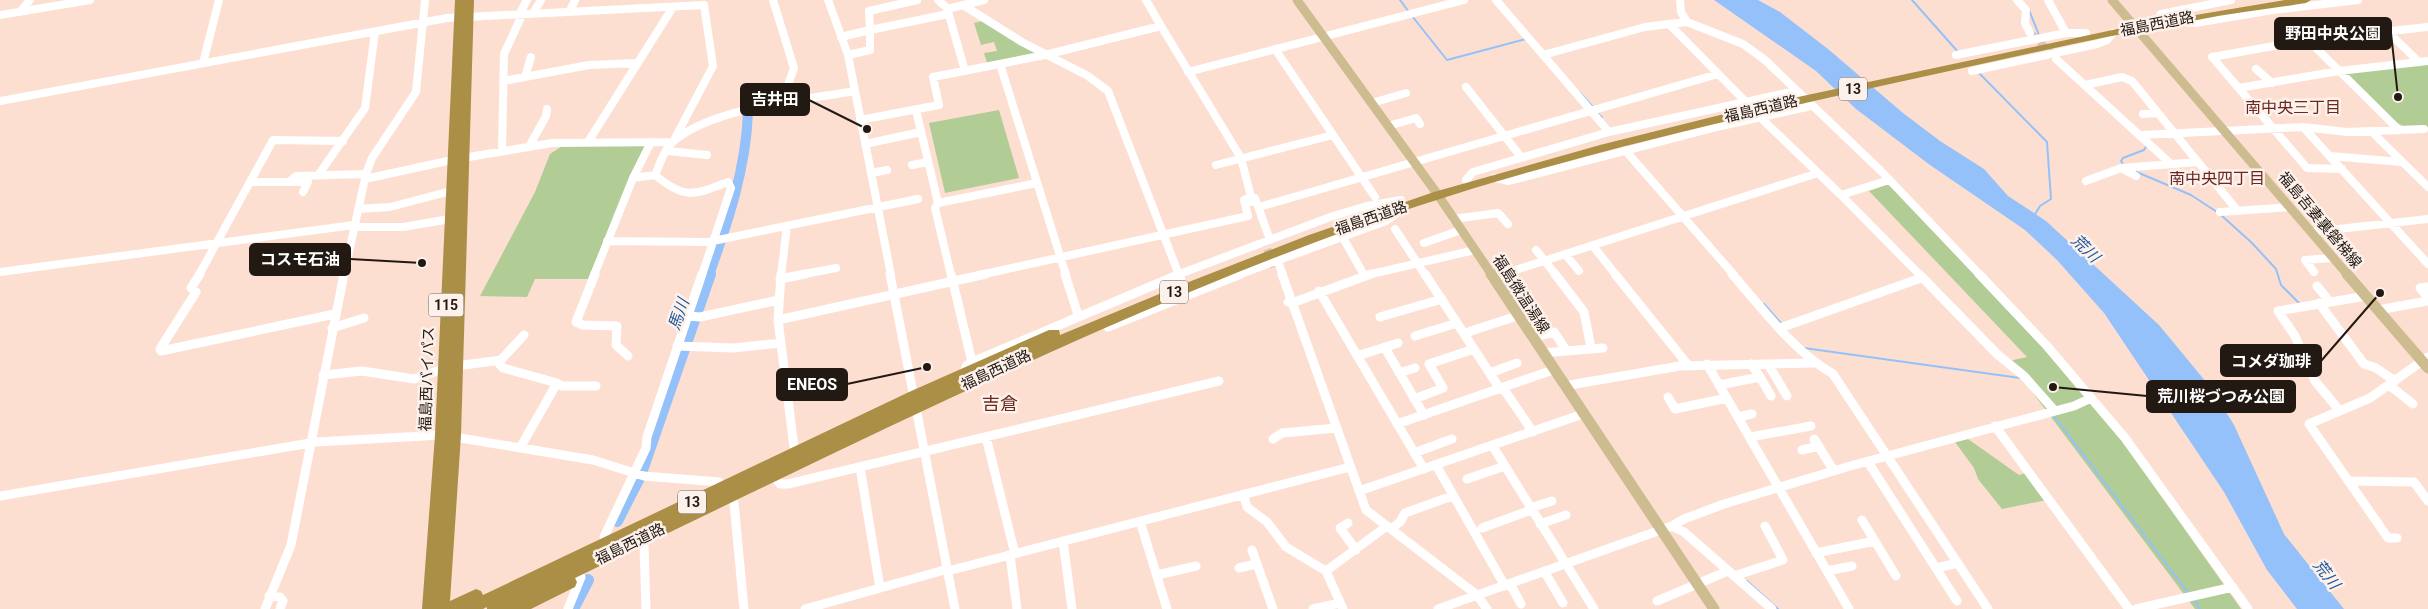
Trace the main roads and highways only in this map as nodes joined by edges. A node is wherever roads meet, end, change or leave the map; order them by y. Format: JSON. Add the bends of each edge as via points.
{"nodes":[{"id":1,"x":460,"y":0,"type":"edge"},
{"id":2,"x":468,"y":0,"type":"edge"},
{"id":3,"x":1298,"y":0,"type":"edge"},
{"id":4,"x":2112,"y":0,"type":"edge"},
{"id":5,"x":2262,"y":0,"type":"edge"},
{"id":6,"x":2306,"y":0,"type":"edge"},
{"id":7,"x":463,"y":17,"type":"junction"},
{"id":8,"x":2134,"y":25,"type":"junction"},
{"id":9,"x":2003,"y":54,"type":"junction"},
{"id":10,"x":1699,"y":121,"type":"junction"},
{"id":11,"x":458,"y":159,"type":"junction"},
{"id":12,"x":1436,"y":192,"type":"junction"},
{"id":13,"x":1404,"y":203,"type":"junction"},
{"id":14,"x":2426,"y":363,"type":"edge"},
{"id":15,"x":450,"y":367,"type":"junction"},
{"id":16,"x":915,"y":402,"type":"junction"},
{"id":17,"x":849,"y":427,"type":"junction"},
{"id":18,"x":448,"y":435,"type":"junction"},
{"id":19,"x":771,"y":471,"type":"junction"},
{"id":20,"x":469,"y":608,"type":"edge"},
{"id":21,"x":429,"y":609,"type":"edge"},
{"id":22,"x":442,"y":609,"type":"edge"},
{"id":23,"x":449,"y":609,"type":"edge"},
{"id":24,"x":494,"y":609,"type":"edge"},
{"id":25,"x":516,"y":609,"type":"edge"},
{"id":26,"x":1714,"y":609,"type":"edge"}],
"edges":[{"from":1,"to":7,"type":"highway","name":"福島西バイパス","number":"115"},
{"from":2,"to":7,"type":"highway","name":"福島西バイパス","number":"115"},
{"from":3,"to":12,"type":"main road","name":"福島微温湯線"},
{"from":4,"to":8,"type":"main road","name":"福島吾妻裏磐梯線"},
{"from":5,"to":8,"type":"highway","name":"福島西道路","number":"13"},
{"from":6,"to":8,"type":"highway","name":"福島西道路","number":"13"},
{"from":7,"to":11,"type":"highway","name":"福島西バイパス","number":"115"},
{"from":8,"to":9,"type":"highway","name":"福島西道路","number":"13","via":[[2086,33]]},
{"from":8,"to":9,"type":"highway","name":"福島西道路","number":"13","via":[[2113,33]]},
{"from":8,"to":14,"type":"main road","name":"福島吾妻裏磐梯線"},
{"from":9,"to":10,"type":"highway","name":"福島西道路","number":"13"},
{"from":10,"to":12,"type":"highway","name":"福島西道路","number":"13"},
{"from":10,"to":12,"type":"highway","name":"福島西道路","number":"13","via":[[1595,144],[1466,180]]},
{"from":11,"to":15,"type":"highway","name":"福島西バイパス","number":"115"},
{"from":11,"to":15,"type":"highway","name":"福島西バイパス","number":"115","via":[[451,192]]},
{"from":12,"to":13,"type":"highway","name":"福島西道路","number":"13"},
{"from":12,"to":26,"type":"main road","name":"福島微温湯線"},
{"from":13,"to":16,"type":"highway","name":"福島西道路","number":"13","via":[[1185,288],[993,372]]},
{"from":13,"to":16,"type":"highway","name":"福島西道路","number":"13","via":[[1180,277],[964,374]]},
{"from":15,"to":18,"type":"highway","name":"福島西バイパス","number":"115"},
{"from":16,"to":17,"type":"highway","name":"福島西道路","number":"13"},
{"from":16,"to":19,"type":"highway","name":"福島西道路","number":"13"},
{"from":17,"to":19,"type":"highway","name":"福島西道路","number":"13"},
{"from":17,"to":19,"type":"highway","via":[[836,428],[794,447]]},
{"from":18,"to":21,"type":"highway","name":"福島西バイパス","number":"115"},
{"from":18,"to":22,"type":"highway","name":"福島西バイパス","number":"115"},
{"from":19,"to":20,"type":"highway","name":"福島西道路","number":"13"},
{"from":19,"to":23,"type":"highway","via":[[719,482]]},
{"from":19,"to":24,"type":"highway","name":"福島西道路","number":"13"},
{"from":19,"to":25,"type":"highway","via":[[734,503]]}]}
